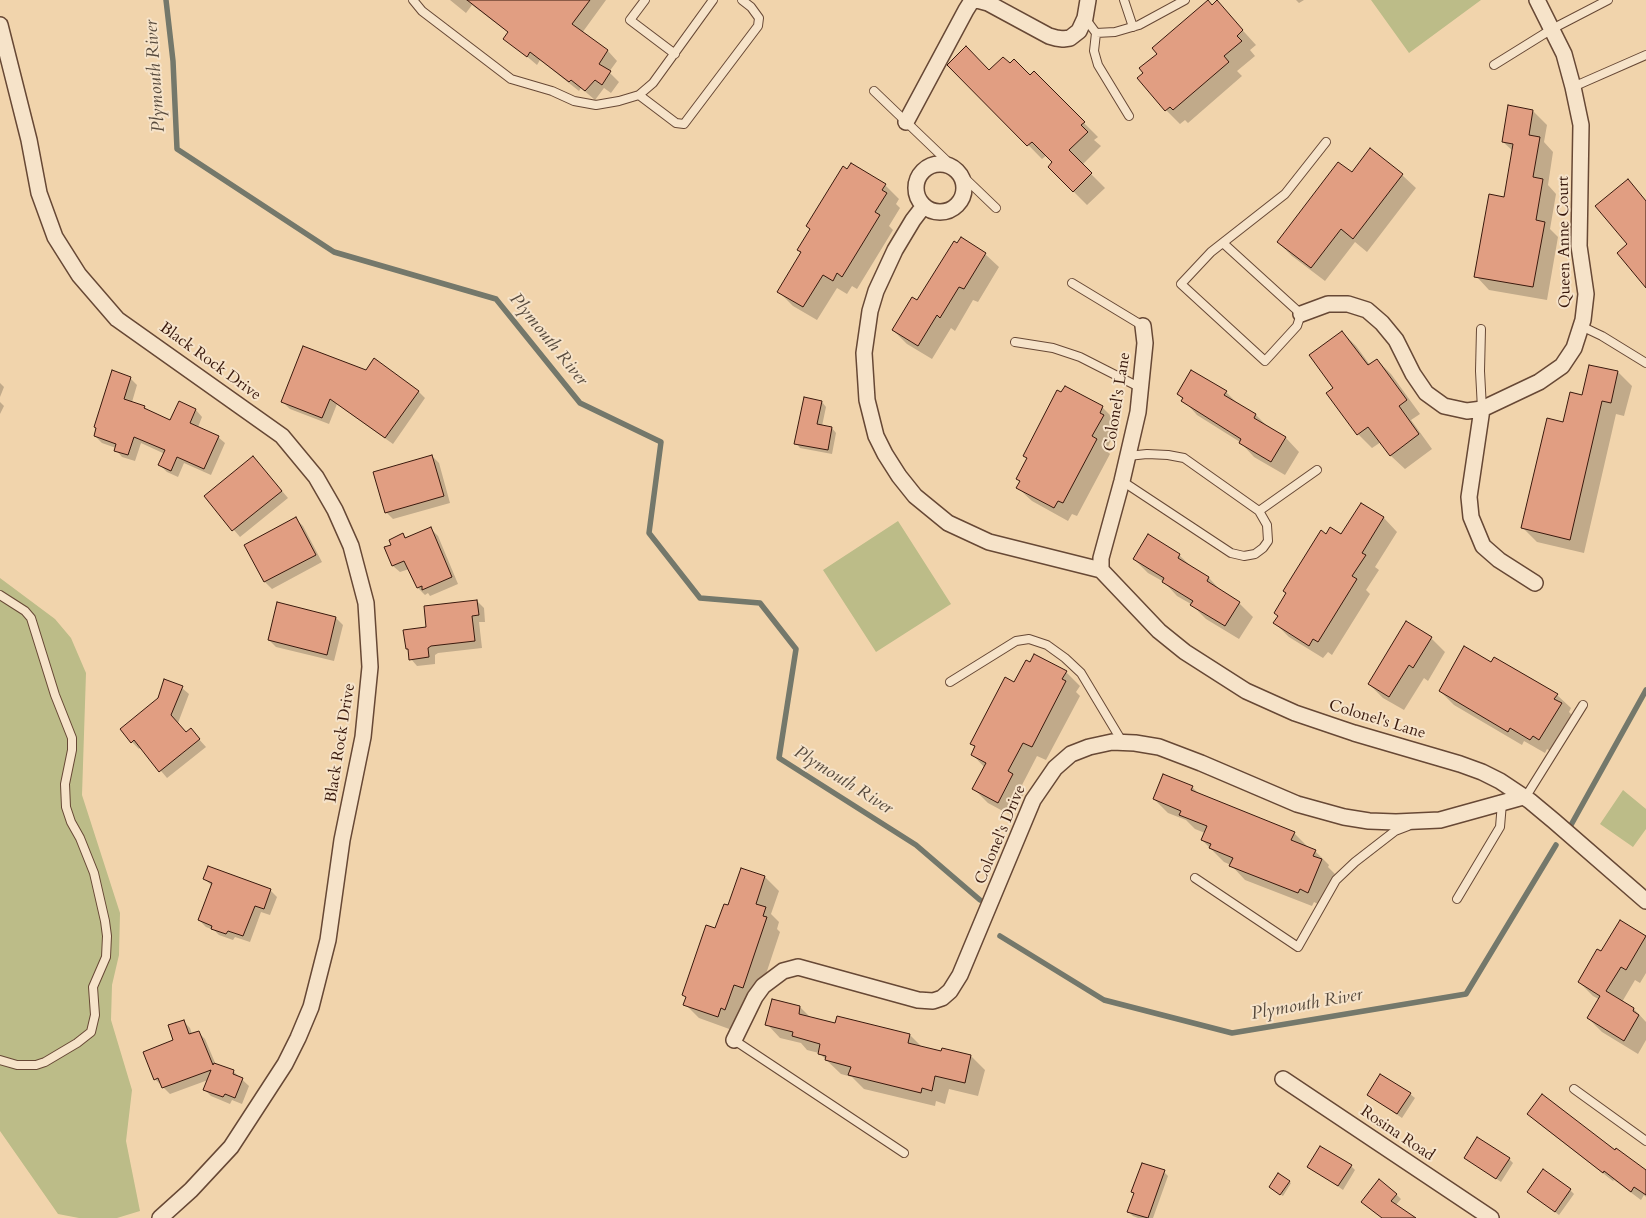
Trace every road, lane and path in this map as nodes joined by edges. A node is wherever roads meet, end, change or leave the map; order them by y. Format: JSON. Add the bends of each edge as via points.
{"nodes":[{"id":1,"x":413,"y":0,"type":"edge"},
{"id":2,"x":644,"y":0,"type":"edge"},
{"id":3,"x":713,"y":0,"type":"edge"},
{"id":4,"x":742,"y":0,"type":"edge"},
{"id":5,"x":977,"y":0,"type":"edge"},
{"id":6,"x":1088,"y":0,"type":"edge"},
{"id":7,"x":1124,"y":0,"type":"edge"},
{"id":8,"x":1186,"y":0,"type":"edge"},
{"id":9,"x":1537,"y":0,"type":"edge"},
{"id":10,"x":1608,"y":0,"type":"edge"},
{"id":11,"x":1085,"y":18,"type":"junction"},
{"id":12,"x":0,"y":25,"type":"edge"},
{"id":13,"x":1133,"y":27,"type":"junction"},
{"id":14,"x":1552,"y":29,"type":"junction"},
{"id":15,"x":1096,"y":33,"type":"junction"},
{"id":16,"x":675,"y":54,"type":"junction"},
{"id":17,"x":1646,"y":55,"type":"edge"},
{"id":18,"x":1494,"y":65,"type":"dead end"},
{"id":19,"x":1573,"y":87,"type":"junction"},
{"id":20,"x":874,"y":91,"type":"dead end"},
{"id":21,"x":639,"y":94,"type":"junction"},
{"id":22,"x":1129,"y":116,"type":"dead end"},
{"id":23,"x":906,"y":122,"type":"junction"},
{"id":24,"x":1326,"y":142,"type":"dead end"},
{"id":25,"x":956,"y":170,"type":"junction"},
{"id":26,"x":923,"y":206,"type":"junction"},
{"id":27,"x":996,"y":208,"type":"dead end"},
{"id":28,"x":1223,"y":243,"type":"junction"},
{"id":29,"x":1072,"y":284,"type":"dead end"},
{"id":30,"x":1301,"y":314,"type":"junction"},
{"id":31,"x":1144,"y":326,"type":"joint"},
{"id":32,"x":1581,"y":326,"type":"junction"},
{"id":33,"x":1481,"y":329,"type":"dead end"},
{"id":34,"x":1015,"y":342,"type":"dead end"},
{"id":35,"x":1646,"y":363,"type":"edge"},
{"id":36,"x":1141,"y":388,"type":"junction"},
{"id":37,"x":1482,"y":409,"type":"junction"},
{"id":38,"x":1128,"y":456,"type":"junction"},
{"id":39,"x":1317,"y":470,"type":"dead end"},
{"id":40,"x":1122,"y":481,"type":"junction"},
{"id":41,"x":1259,"y":511,"type":"junction"},
{"id":42,"x":1101,"y":570,"type":"junction"},
{"id":43,"x":1536,"y":583,"type":"dead end"},
{"id":44,"x":0,"y":595,"type":"edge"},
{"id":45,"x":950,"y":682,"type":"dead end"},
{"id":46,"x":1583,"y":705,"type":"dead end"},
{"id":47,"x":1123,"y":743,"type":"junction"},
{"id":48,"x":1524,"y":798,"type":"junction"},
{"id":49,"x":1502,"y":804,"type":"junction"},
{"id":50,"x":1419,"y":822,"type":"junction"},
{"id":51,"x":1195,"y":878,"type":"dead end"},
{"id":52,"x":1457,"y":899,"type":"dead end"},
{"id":53,"x":1646,"y":901,"type":"edge"},
{"id":54,"x":734,"y":1040,"type":"joint"},
{"id":55,"x":0,"y":1060,"type":"edge"},
{"id":56,"x":1283,"y":1079,"type":"dead end"},
{"id":57,"x":1574,"y":1089,"type":"dead end"},
{"id":58,"x":1646,"y":1141,"type":"edge"},
{"id":59,"x":904,"y":1153,"type":"dead end"},
{"id":60,"x":160,"y":1218,"type":"edge"},
{"id":61,"x":1491,"y":1218,"type":"edge"}],
"edges":[{"from":1,"to":21,"type":"lane","via":[[422,11],[511,79],[574,101],[596,105],[619,102]]},
{"from":2,"to":16,"type":"lane","via":[[630,20]]},
{"from":3,"to":16,"type":"lane"},
{"from":4,"to":21,"type":"lane","via":[[759,18],[758,26],[684,124],[676,124]]},
{"from":5,"to":11,"type":"street","via":[[1056,38],[1075,35]]},
{"from":5,"to":23,"type":"street","via":[[971,2],[966,10]]},
{"from":6,"to":11,"type":"street"},
{"from":7,"to":13,"type":"lane"},
{"from":8,"to":13,"type":"lane"},
{"from":9,"to":14,"type":"street","name":"Queen Anne Court"},
{"from":10,"to":14,"type":"lane"},
{"from":11,"to":15,"type":"lane"},
{"from":12,"to":60,"type":"street","name":"Black Rock Drive","via":[[39,193],[56,237],[79,275],[117,319],[282,436],[316,477],[335,510],[351,546],[366,603],[370,668],[363,737],[342,840],[328,940],[311,1007],[286,1064],[231,1147],[192,1190]]},
{"from":13,"to":15,"type":"lane"},
{"from":14,"to":18,"type":"lane"},
{"from":14,"to":19,"type":"street","name":"Queen Anne Court","via":[[1564,54]]},
{"from":15,"to":22,"type":"lane","via":[[1094,51],[1098,64]]},
{"from":16,"to":21,"type":"lane","via":[[653,83]]},
{"from":17,"to":19,"type":"lane"},
{"from":19,"to":32,"type":"street","name":"Queen Anne Court","via":[[1581,125],[1579,246],[1586,294]]},
{"from":20,"to":23,"type":"lane"},
{"from":23,"to":25,"type":"lane"},
{"from":24,"to":28,"type":"lane","via":[[1285,194]]},
{"from":25,"to":26,"type":"street","via":[[942,164],[927,167],[921,172],[915,188]]},
{"from":25,"to":26,"type":"street","via":[[964,184],[962,199],[957,206],[942,213]]},
{"from":25,"to":27,"type":"lane"},
{"from":26,"to":42,"type":"street","via":[[888,264],[870,311],[864,373],[876,436],[899,476],[915,496],[948,523],[1007,548]]},
{"from":28,"to":30,"type":"lane"},
{"from":28,"to":30,"type":"lane","via":[[1210,252],[1181,284],[1265,361],[1297,326]]},
{"from":29,"to":31,"type":"lane"},
{"from":30,"to":37,"type":"street","name":"Queen Anne Court","via":[[1328,304],[1348,304],[1367,310],[1396,340],[1426,393],[1444,406],[1467,411]]},
{"from":31,"to":36,"type":"street","name":"Colonel's Lane"},
{"from":32,"to":35,"type":"lane"},
{"from":32,"to":37,"type":"street","name":"Queen Anne Court","via":[[1574,348],[1562,366],[1539,382]]},
{"from":33,"to":37,"type":"lane"},
{"from":34,"to":36,"type":"lane","via":[[1054,348],[1080,357]]},
{"from":36,"to":38,"type":"street","name":"Colonel's Lane"},
{"from":37,"to":43,"type":"street","via":[[1469,498],[1471,517],[1484,546],[1499,560]]},
{"from":38,"to":40,"type":"street","name":"Colonel's Lane"},
{"from":38,"to":41,"type":"lane","via":[[1168,454],[1184,458]]},
{"from":39,"to":41,"type":"lane"},
{"from":40,"to":41,"type":"lane","via":[[1231,553],[1244,556],[1255,554],[1268,541],[1267,525]]},
{"from":40,"to":42,"type":"street","name":"Colonel's Lane","via":[[1101,558]]},
{"from":42,"to":48,"type":"street","name":"Colonel's Lane","via":[[1159,631],[1185,652],[1246,691],[1304,716],[1482,772]]},
{"from":44,"to":55,"type":"lane","via":[[31,618],[59,708],[72,738],[65,784],[66,807],[94,873],[107,936],[106,957],[93,987],[95,1015],[91,1032],[36,1065],[17,1065]]},
{"from":45,"to":47,"type":"lane","via":[[1016,641],[1029,640],[1047,645],[1081,673]]},
{"from":46,"to":48,"type":"lane"},
{"from":47,"to":50,"type":"street","name":"Colonel's Drive","via":[[1159,747],[1320,811],[1369,821]]},
{"from":47,"to":54,"type":"street","name":"Colonel's Drive","via":[[1112,742],[1071,754],[1043,783],[1022,824],[960,976],[942,998],[918,1000],[798,967],[784,971],[764,986],[755,997]]},
{"from":48,"to":49,"type":"street","name":"Colonel's Drive"},
{"from":48,"to":53,"type":"street","name":"Colonel's Lane"},
{"from":49,"to":50,"type":"street","name":"Colonel's Drive"},
{"from":49,"to":52,"type":"lane","via":[[1500,828]]},
{"from":50,"to":51,"type":"lane","via":[[1395,831],[1336,880],[1298,947]]},
{"from":54,"to":59,"type":"lane"},
{"from":56,"to":61,"type":"street","name":"Rosina Road"},
{"from":57,"to":58,"type":"lane"}]}
